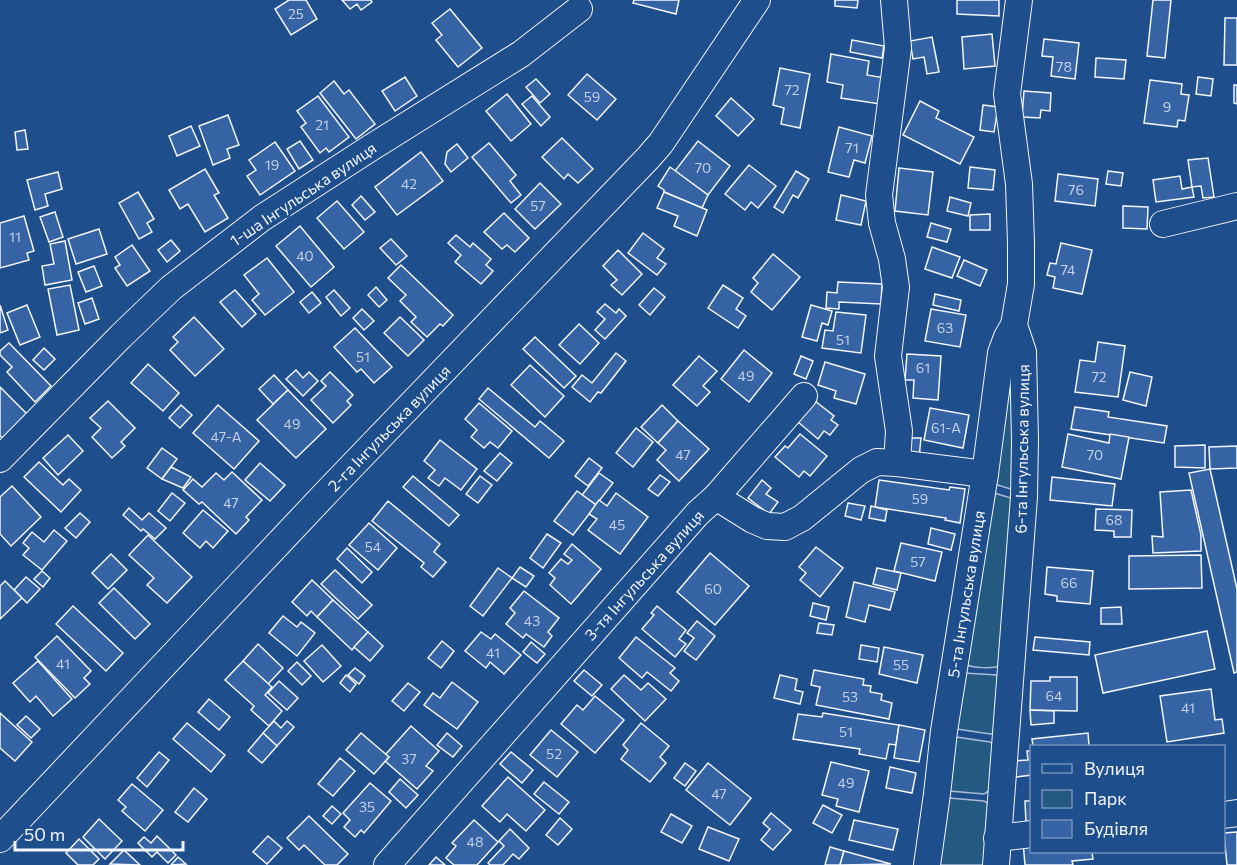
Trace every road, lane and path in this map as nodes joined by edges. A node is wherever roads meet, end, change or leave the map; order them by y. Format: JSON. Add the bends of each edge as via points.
{"nodes":[{"id":1,"x":757,"y":0,"type":"edge"},
{"id":2,"x":894,"y":0,"type":"edge"},
{"id":3,"x":1019,"y":0,"type":"edge"},
{"id":4,"x":579,"y":9,"type":"dead end"},
{"id":5,"x":1237,"y":206,"type":"edge"},
{"id":6,"x":1163,"y":224,"type":"dead end"},
{"id":7,"x":1014,"y":325,"type":"junction"},
{"id":8,"x":804,"y":396,"type":"dead end"},
{"id":9,"x":0,"y":459,"type":"edge"},
{"id":10,"x":897,"y":463,"type":"junction"},
{"id":11,"x":985,"y":474,"type":"junction"},
{"id":12,"x":716,"y":497,"type":"junction"},
{"id":13,"x":1030,"y":834,"type":"edge"},
{"id":14,"x":997,"y":838,"type":"junction"},
{"id":15,"x":0,"y":839,"type":"edge"},
{"id":16,"x":387,"y":865,"type":"edge"},
{"id":17,"x":927,"y":865,"type":"edge"},
{"id":18,"x":996,"y":865,"type":"edge"}],
"edges":[{"from":1,"to":15,"type":"street","name":"2-га Інгульська вулиця","via":[[648,158]]},
{"from":2,"to":10,"type":"street","via":[[898,48],[879,195],[897,287],[888,356],[899,431]]},
{"from":3,"to":7,"type":"street","name":"6-та Інгульська вулиця","via":[[1007,94],[1021,243],[1021,284]]},
{"from":4,"to":9,"type":"street","name":"1-ша Інгульська вулиця","via":[[521,54],[262,218],[207,260],[121,336]]},
{"from":5,"to":6,"type":"street"},
{"from":7,"to":11,"type":"street","name":"5-та Інгульська вулиця","via":[[1001,353]]},
{"from":7,"to":14,"type":"street","name":"6-та Інгульська вулиця","via":[[1023,352],[1024,497]]},
{"from":8,"to":12,"type":"street"},
{"from":10,"to":11,"type":"street","name":"3-тя Інгульська вулиця"},
{"from":10,"to":12,"type":"street","name":"3-тя Інгульська вулиця","via":[[877,462],[861,470],[802,518],[785,526],[767,526]]},
{"from":11,"to":17,"type":"street","name":"5-та Інгульська вулиця"},
{"from":12,"to":16,"type":"street","name":"3-тя Інгульська вулиця"},
{"from":13,"to":14,"type":"street"},
{"from":14,"to":18,"type":"street","name":"6-та Інгульська вулиця"}]}
